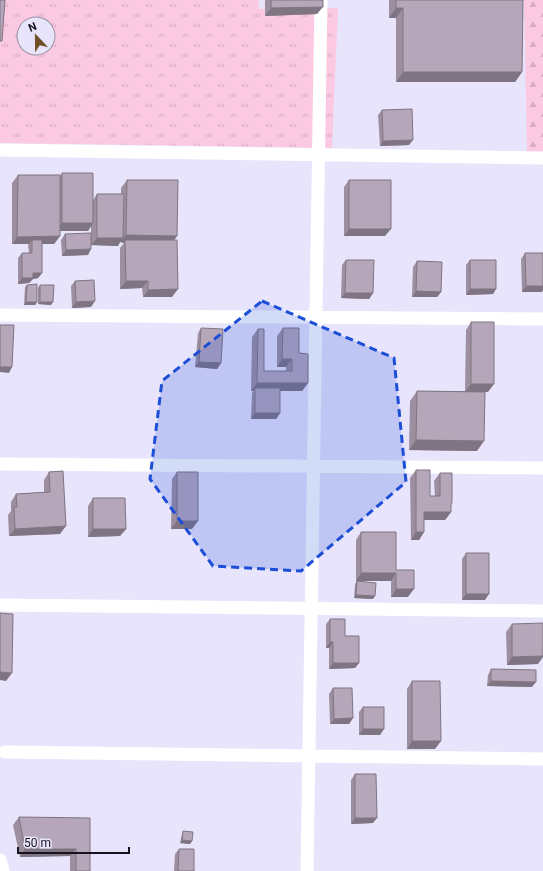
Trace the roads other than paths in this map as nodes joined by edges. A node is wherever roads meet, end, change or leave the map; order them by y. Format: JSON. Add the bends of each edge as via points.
{"nodes":[{"id":1,"x":321,"y":0,"type":"edge"},
{"id":2,"x":0,"y":150,"type":"edge"},
{"id":3,"x":319,"y":155,"type":"junction"},
{"id":4,"x":543,"y":158,"type":"edge"},
{"id":5,"x":0,"y":315,"type":"edge"},
{"id":6,"x":316,"y":318,"type":"junction"},
{"id":7,"x":543,"y":320,"type":"edge"},
{"id":8,"x":0,"y":464,"type":"edge"},
{"id":9,"x":314,"y":466,"type":"junction"},
{"id":10,"x":543,"y":468,"type":"edge"},
{"id":11,"x":0,"y":605,"type":"edge"},
{"id":12,"x":311,"y":608,"type":"junction"},
{"id":13,"x":543,"y":611,"type":"edge"},
{"id":14,"x":5,"y":752,"type":"dead end"},
{"id":15,"x":309,"y":756,"type":"junction"},
{"id":16,"x":543,"y":759,"type":"edge"},
{"id":17,"x":0,"y":860,"type":"edge"},
{"id":18,"x":3,"y":871,"type":"edge"},
{"id":19,"x":307,"y":871,"type":"edge"}],
"edges":[{"from":1,"to":3,"type":"street"},
{"from":2,"to":3,"type":"street"},
{"from":3,"to":4,"type":"street"},
{"from":3,"to":6,"type":"street"},
{"from":5,"to":6,"type":"street"},
{"from":6,"to":7,"type":"street"},
{"from":6,"to":9,"type":"street"},
{"from":8,"to":9,"type":"street"},
{"from":9,"to":10,"type":"street"},
{"from":9,"to":12,"type":"street"},
{"from":11,"to":12,"type":"street"},
{"from":12,"to":13,"type":"street"},
{"from":12,"to":15,"type":"street"},
{"from":14,"to":15,"type":"street"},
{"from":15,"to":16,"type":"street"},
{"from":15,"to":19,"type":"street"},
{"from":17,"to":18,"type":"street"}]}
